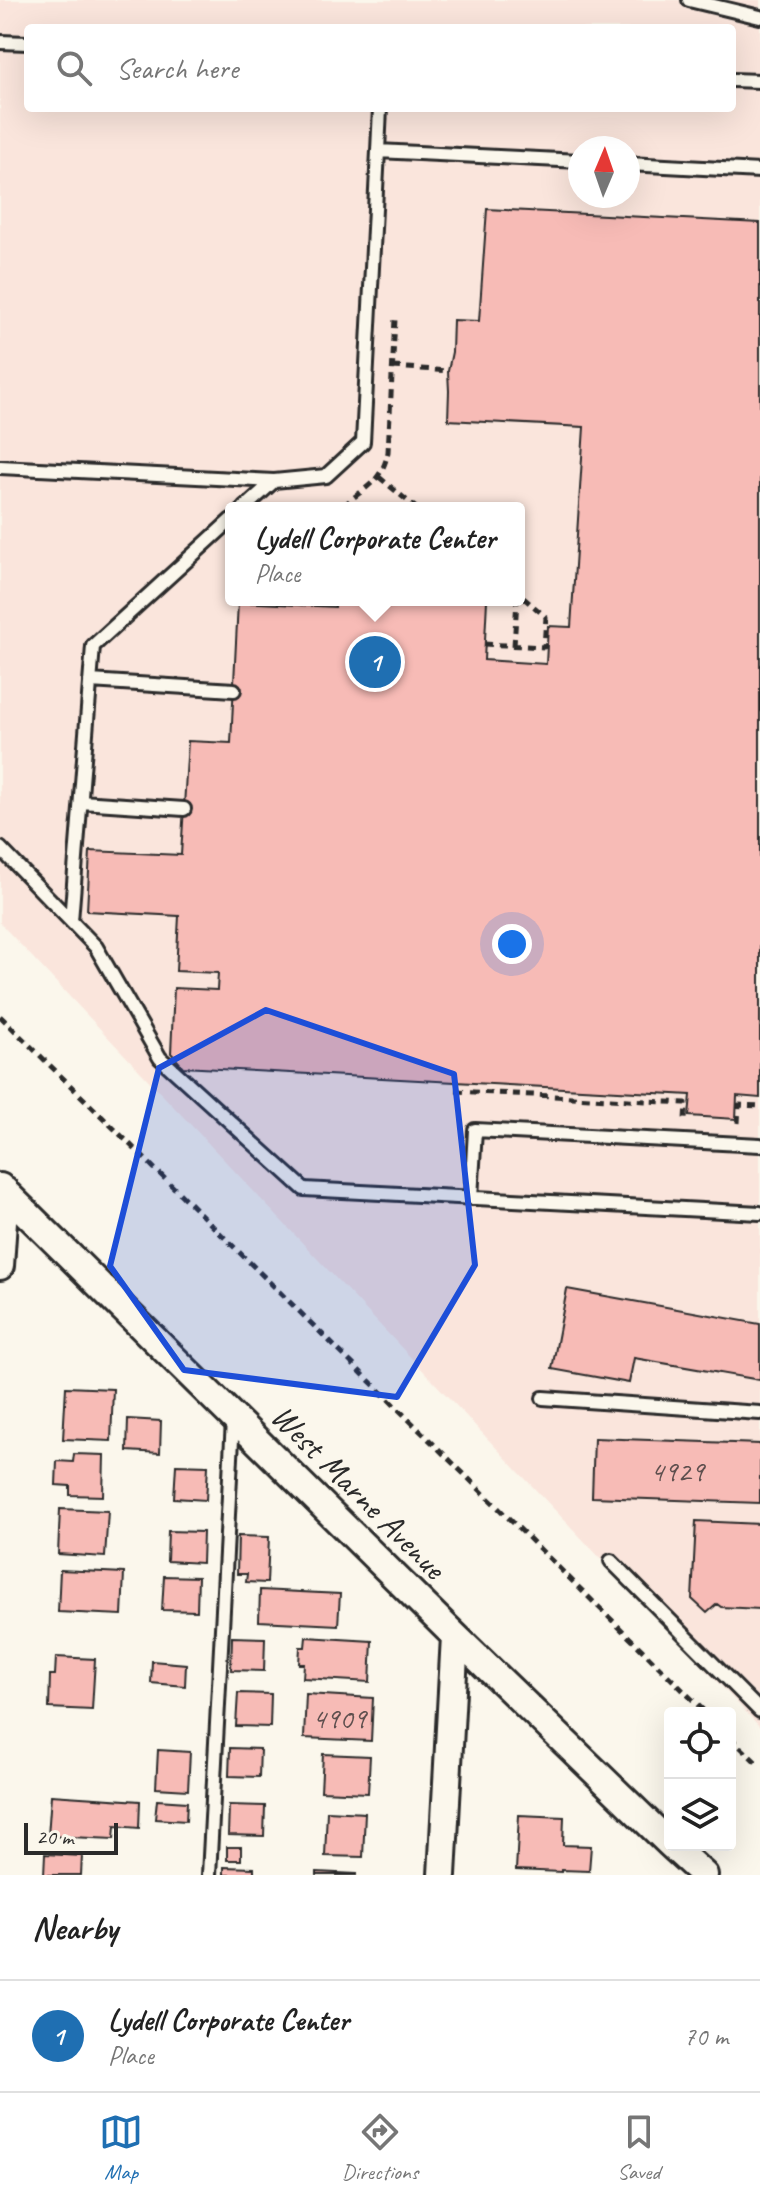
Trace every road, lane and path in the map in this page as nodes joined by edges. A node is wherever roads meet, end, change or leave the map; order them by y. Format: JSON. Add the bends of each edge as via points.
{"nodes":[{"id":1,"x":689,"y":0,"type":"edge"},
{"id":2,"x":760,"y":17,"type":"edge"},
{"id":3,"x":0,"y":42,"type":"edge"},
{"id":4,"x":24,"y":43,"type":"edge"},
{"id":5,"x":736,"y":80,"type":"edge"},
{"id":6,"x":760,"y":81,"type":"edge"},
{"id":7,"x":380,"y":112,"type":"edge"},
{"id":8,"x":378,"y":151,"type":"junction"},
{"id":9,"x":568,"y":160,"type":"edge"},
{"id":10,"x":640,"y":165,"type":"edge"},
{"id":11,"x":760,"y":171,"type":"edge"},
{"id":12,"x":393,"y":367,"type":"dead end"},
{"id":13,"x":448,"y":371,"type":"dead end"},
{"id":14,"x":0,"y":467,"type":"edge"},
{"id":15,"x":379,"y":477,"type":"dead end"},
{"id":16,"x":274,"y":481,"type":"junction"},
{"id":17,"x":251,"y":502,"type":"edge"},
{"id":18,"x":409,"y":502,"type":"edge"},
{"id":19,"x":225,"y":525,"type":"edge"},
{"id":20,"x":525,"y":599,"type":"edge"},
{"id":21,"x":517,"y":606,"type":"edge"},
{"id":22,"x":484,"y":644,"type":"dead end"},
{"id":23,"x":514,"y":646,"type":"junction"},
{"id":24,"x":90,"y":681,"type":"junction"},
{"id":25,"x":234,"y":690,"type":"dead end"},
{"id":26,"x":81,"y":802,"type":"junction"},
{"id":27,"x":184,"y":809,"type":"dead end"},
{"id":28,"x":0,"y":848,"type":"edge"},
{"id":29,"x":71,"y":921,"type":"junction"},
{"id":30,"x":0,"y":1016,"type":"edge"},
{"id":31,"x":456,"y":1091,"type":"dead end"},
{"id":32,"x":760,"y":1106,"type":"edge"},
{"id":33,"x":685,"y":1141,"type":"junction"},
{"id":34,"x":737,"y":1144,"type":"junction"},
{"id":35,"x":760,"y":1145,"type":"edge"},
{"id":36,"x":2,"y":1189,"type":"edge"},
{"id":37,"x":471,"y":1198,"type":"junction"},
{"id":38,"x":760,"y":1213,"type":"edge"},
{"id":39,"x":0,"y":1266,"type":"edge"},
{"id":40,"x":543,"y":1398,"type":"dead end"},
{"id":41,"x":760,"y":1413,"type":"edge"},
{"id":42,"x":233,"y":1417,"type":"junction"},
{"id":43,"x":611,"y":1561,"type":"dead end"},
{"id":44,"x":455,"y":1636,"type":"junction"},
{"id":45,"x":743,"y":1694,"type":"junction"},
{"id":46,"x":760,"y":1695,"type":"edge"},
{"id":47,"x":700,"y":1707,"type":"edge"},
{"id":48,"x":760,"y":1711,"type":"edge"},
{"id":49,"x":736,"y":1743,"type":"edge"},
{"id":50,"x":760,"y":1766,"type":"edge"},
{"id":51,"x":664,"y":1840,"type":"edge"},
{"id":52,"x":675,"y":1851,"type":"edge"},
{"id":53,"x":209,"y":1875,"type":"edge"},
{"id":54,"x":442,"y":1875,"type":"edge"},
{"id":55,"x":704,"y":1875,"type":"edge"}],
"edges":[{"from":1,"to":2,"type":"lane"},
{"from":3,"to":4,"type":"lane"},
{"from":5,"to":6,"type":"lane"},
{"from":7,"to":8,"type":"lane"},
{"from":8,"to":9,"type":"lane"},
{"from":8,"to":16,"type":"lane","via":[[363,442],[326,476]]},
{"from":10,"to":11,"type":"lane"},
{"from":12,"to":13,"type":"path"},
{"from":14,"to":16,"type":"lane"},
{"from":15,"to":18,"type":"path"},
{"from":16,"to":17,"type":"lane"},
{"from":19,"to":24,"type":"lane","via":[[93,646]]},
{"from":20,"to":23,"type":"path","via":[[546,617],[544,647]]},
{"from":21,"to":23,"type":"path"},
{"from":22,"to":23,"type":"path"},
{"from":24,"to":25,"type":"lane"},
{"from":24,"to":26,"type":"lane"},
{"from":26,"to":27,"type":"lane"},
{"from":26,"to":29,"type":"lane"},
{"from":28,"to":29,"type":"lane"},
{"from":29,"to":37,"type":"lane","via":[[96,947],[160,1058],[304,1189]]},
{"from":30,"to":47,"type":"path"},
{"from":31,"to":33,"type":"path","via":[[686,1103]]},
{"from":32,"to":34,"type":"path","via":[[739,1105]]},
{"from":33,"to":34,"type":"lane"},
{"from":33,"to":37,"type":"lane","via":[[475,1130]]},
{"from":34,"to":35,"type":"lane"},
{"from":36,"to":39,"type":"street"},
{"from":36,"to":42,"type":"street","name":"West Marne Avenue"},
{"from":37,"to":38,"type":"lane"},
{"from":40,"to":41,"type":"lane"},
{"from":42,"to":44,"type":"street","name":"West Marne Avenue"},
{"from":42,"to":53,"type":"lane"},
{"from":43,"to":45,"type":"lane"},
{"from":44,"to":51,"type":"street","name":"West Marne Avenue"},
{"from":44,"to":54,"type":"street"},
{"from":45,"to":46,"type":"lane"},
{"from":45,"to":48,"type":"lane"},
{"from":49,"to":50,"type":"path"},
{"from":52,"to":55,"type":"street","name":"West Marne Avenue"}]}
